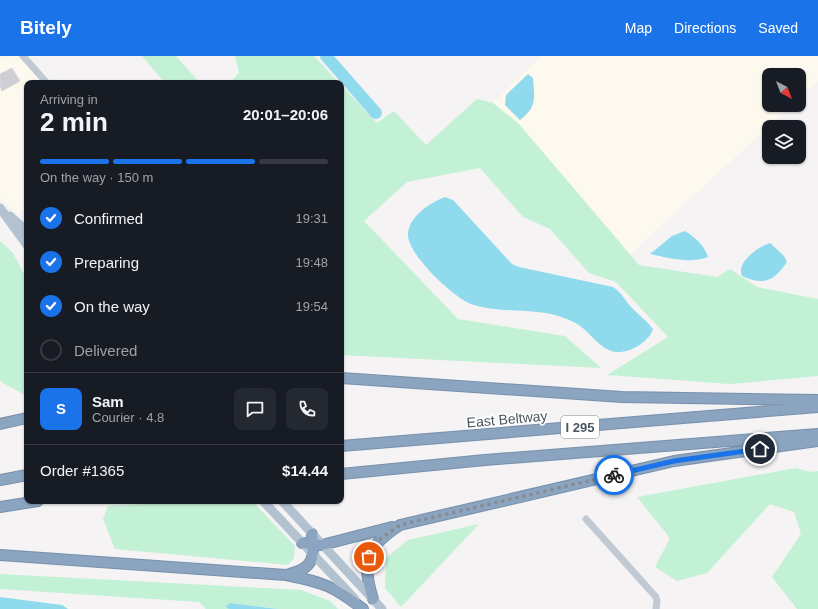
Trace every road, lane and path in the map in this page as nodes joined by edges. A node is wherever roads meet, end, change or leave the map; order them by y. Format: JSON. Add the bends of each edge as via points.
{"nodes":[{"id":1,"x":23,"y":56,"type":"edge"},
{"id":2,"x":44,"y":80,"type":"edge"},
{"id":3,"x":0,"y":207,"type":"edge"},
{"id":4,"x":24,"y":228,"type":"edge"},
{"id":5,"x":24,"y":241,"type":"edge"},
{"id":6,"x":344,"y":378,"type":"edge"},
{"id":7,"x":818,"y":400,"type":"edge"},
{"id":8,"x":818,"y":407,"type":"edge"},
{"id":9,"x":24,"y":419,"type":"edge"},
{"id":10,"x":0,"y":424,"type":"edge"},
{"id":11,"x":818,"y":434,"type":"edge"},
{"id":12,"x":818,"y":441,"type":"edge"},
{"id":13,"x":344,"y":446,"type":"edge"},
{"id":14,"x":344,"y":474,"type":"edge"},
{"id":15,"x":24,"y":476,"type":"edge"},
{"id":16,"x":0,"y":480,"type":"edge"},
{"id":17,"x":24,"y":503,"type":"edge"},
{"id":18,"x":267,"y":504,"type":"edge"},
{"id":19,"x":284,"y":504,"type":"edge"},
{"id":20,"x":0,"y":507,"type":"edge"},
{"id":21,"x":586,"y":519,"type":"dead end"},
{"id":22,"x":400,"y":525,"type":"junction"},
{"id":23,"x":312,"y":541,"type":"junction"},
{"id":24,"x":0,"y":555,"type":"edge"},
{"id":25,"x":313,"y":555,"type":"junction"},
{"id":26,"x":286,"y":575,"type":"junction"},
{"id":27,"x":373,"y":600,"type":"junction"},
{"id":28,"x":657,"y":605,"type":"edge"},
{"id":29,"x":364,"y":609,"type":"edge"},
{"id":30,"x":382,"y":609,"type":"edge"}],
"edges":[{"from":1,"to":2,"type":"street"},
{"from":3,"to":4,"type":"main road"},
{"from":3,"to":5,"type":"main road"},
{"from":6,"to":7,"type":"highway","via":[[622,398]]},
{"from":8,"to":13,"type":"highway","name":"East Beltway","number":"I 295"},
{"from":9,"to":10,"type":"highway"},
{"from":11,"to":14,"type":"highway","number":"I 295"},
{"from":12,"to":22,"type":"highway","via":[[674,461]]},
{"from":15,"to":16,"type":"highway"},
{"from":17,"to":20,"type":"highway"},
{"from":18,"to":23,"type":"main road"},
{"from":19,"to":23,"type":"main road"},
{"from":21,"to":28,"type":"street","via":[[656,597]]},
{"from":22,"to":23,"type":"highway"},
{"from":22,"to":27,"type":"highway","via":[[379,540],[369,557],[366,573]]},
{"from":23,"to":25,"type":"highway"},
{"from":23,"to":27,"type":"main road"},
{"from":24,"to":26,"type":"highway"},
{"from":25,"to":26,"type":"highway","via":[[310,564],[302,571]]},
{"from":25,"to":29,"type":"main road"},
{"from":26,"to":29,"type":"highway","via":[[314,580],[334,588]]},
{"from":27,"to":30,"type":"main road"}]}
